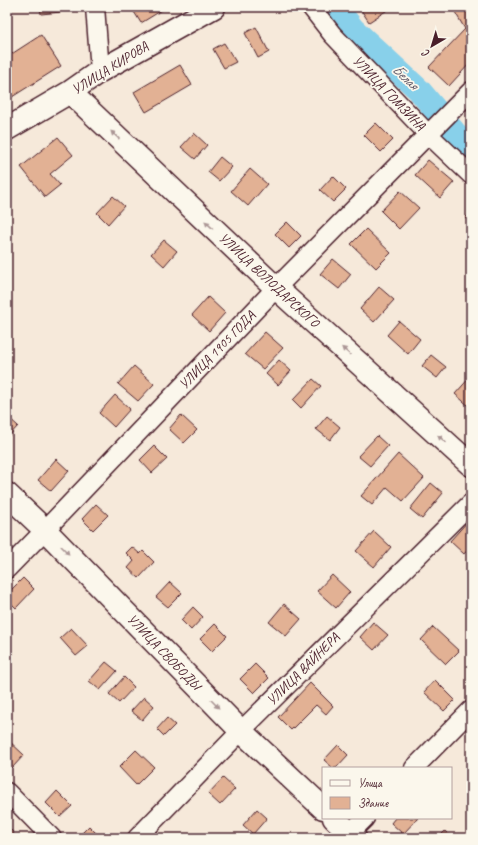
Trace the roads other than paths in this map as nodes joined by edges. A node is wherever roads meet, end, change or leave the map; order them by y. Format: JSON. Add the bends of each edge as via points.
{"nodes":[{"id":1,"x":95,"y":7,"type":"edge"},
{"id":2,"x":214,"y":7,"type":"edge"},
{"id":3,"x":311,"y":7,"type":"edge"},
{"id":4,"x":100,"y":71,"type":"junction"},
{"id":5,"x":471,"y":91,"type":"edge"},
{"id":6,"x":70,"y":92,"type":"junction"},
{"id":7,"x":7,"y":129,"type":"edge"},
{"id":8,"x":428,"y":134,"type":"junction"},
{"id":9,"x":471,"y":175,"type":"edge"},
{"id":10,"x":276,"y":288,"type":"junction"},
{"id":11,"x":471,"y":465,"type":"edge"},
{"id":12,"x":7,"y":494,"type":"edge"},
{"id":13,"x":471,"y":502,"type":"edge"},
{"id":14,"x":45,"y":530,"type":"junction"},
{"id":15,"x":7,"y":568,"type":"edge"},
{"id":16,"x":471,"y":710,"type":"edge"},
{"id":17,"x":241,"y":731,"type":"junction"},
{"id":18,"x":415,"y":767,"type":"edge"},
{"id":19,"x":7,"y":792,"type":"edge"},
{"id":20,"x":322,"y":807,"type":"edge"},
{"id":21,"x":335,"y":819,"type":"edge"},
{"id":22,"x":353,"y":832,"type":"edge"},
{"id":23,"x":52,"y":838,"type":"edge"},
{"id":24,"x":137,"y":838,"type":"edge"}],
"edges":[{"from":1,"to":4,"type":"street"},
{"from":2,"to":4,"type":"main road","name":"УЛИЦА КИРОВА"},
{"from":3,"to":8,"type":"street","name":"УЛИЦА ГОМЗИНА","via":[[332,34]]},
{"from":4,"to":6,"type":"main road","name":"УЛИЦА КИРОВА"},
{"from":5,"to":8,"type":"street","name":"УЛИЦА 1905 ГОДА"},
{"from":6,"to":7,"type":"main road","name":"УЛИЦА КИРОВА"},
{"from":10,"to":6,"type":"main road","name":"УЛИЦА ВОЛОДАРСКОГО","one_way":true},
{"from":8,"to":9,"type":"street","name":"УЛИЦА ГОМЗИНА"},
{"from":8,"to":10,"type":"street","name":"УЛИЦА 1905 ГОДА"},
{"from":11,"to":10,"type":"main road","name":"УЛИЦА ВОЛОДАРСКОГО","one_way":true},
{"from":10,"to":14,"type":"street","name":"УЛИЦА 1905 ГОДА"},
{"from":12,"to":14,"type":"main road","name":"УЛИЦА СВОБОДЫ"},
{"from":13,"to":17,"type":"street","name":"УЛИЦА ВАЙНЕРА"},
{"from":14,"to":15,"type":"street","name":"УЛИЦА 1905 ГОДА"},
{"from":14,"to":17,"type":"main road","name":"УЛИЦА СВОБОДЫ","one_way":true},
{"from":16,"to":18,"type":"street"},
{"from":17,"to":20,"type":"main road","name":"УЛИЦА СВОБОДЫ"},
{"from":17,"to":24,"type":"street","name":"УЛИЦА ВАЙНЕРА"},
{"from":19,"to":23,"type":"street"},
{"from":21,"to":22,"type":"main road"}]}
